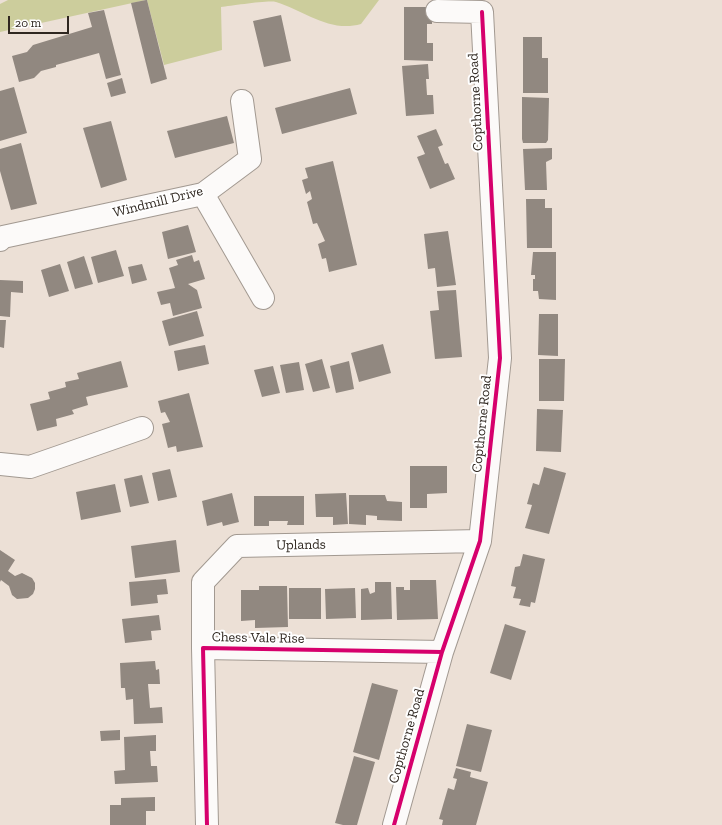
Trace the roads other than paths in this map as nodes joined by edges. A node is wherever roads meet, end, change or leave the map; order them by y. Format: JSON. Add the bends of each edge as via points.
{"nodes":[{"id":1,"x":437,"y":11,"type":"dead end"},
{"id":2,"x":242,"y":101,"type":"dead end"},
{"id":3,"x":203,"y":194,"type":"junction"},
{"id":4,"x":0,"y":240,"type":"edge"},
{"id":5,"x":263,"y":298,"type":"dead end"},
{"id":6,"x":142,"y":428,"type":"dead end"},
{"id":7,"x":0,"y":464,"type":"edge"},
{"id":8,"x":480,"y":541,"type":"junction"},
{"id":9,"x":203,"y":648,"type":"junction"},
{"id":10,"x":442,"y":652,"type":"junction"},
{"id":11,"x":207,"y":825,"type":"edge"},
{"id":12,"x":394,"y":825,"type":"edge"}],
"edges":[{"from":1,"to":8,"type":"street","name":"Copthorne Road","via":[[482,12],[500,358]]},
{"from":2,"to":3,"type":"street","name":"Windmill Drive","via":[[250,159]]},
{"from":3,"to":4,"type":"street","name":"Windmill Drive","via":[[3,237]]},
{"from":3,"to":5,"type":"street"},
{"from":6,"to":7,"type":"street","via":[[30,467]]},
{"from":8,"to":9,"type":"street","name":"Uplands","via":[[237,546],[203,582]]},
{"from":8,"to":10,"type":"street","name":"Copthorne Road"},
{"from":9,"to":10,"type":"street","name":"Chess Vale Rise"},
{"from":9,"to":11,"type":"street","name":"Chess Vale Rise"},
{"from":10,"to":12,"type":"street","name":"Copthorne Road"}]}
